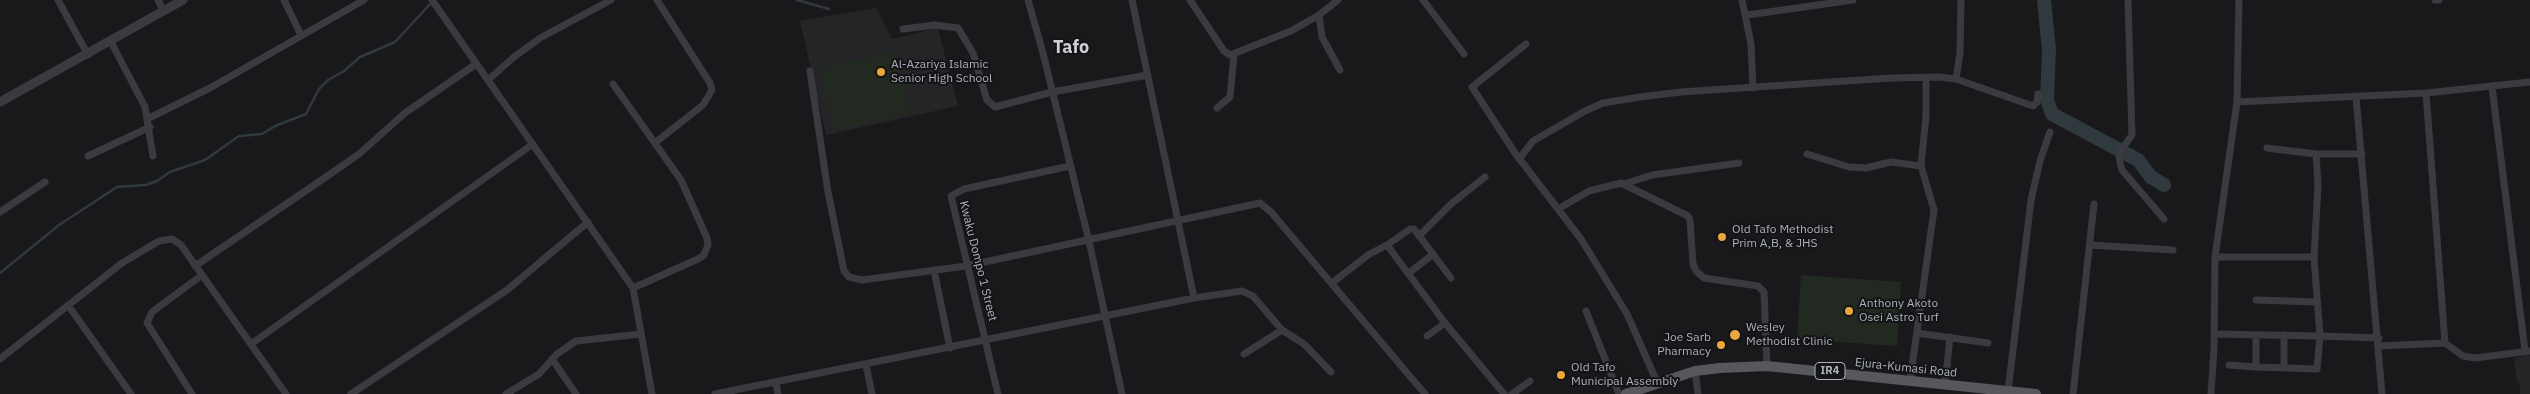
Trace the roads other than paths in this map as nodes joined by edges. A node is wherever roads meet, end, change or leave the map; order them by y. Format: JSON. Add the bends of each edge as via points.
{"nodes":[{"id":1,"x":58,"y":0,"type":"edge"},
{"id":2,"x":158,"y":0,"type":"edge"},
{"id":3,"x":183,"y":0,"type":"edge"},
{"id":4,"x":284,"y":0,"type":"edge"},
{"id":5,"x":364,"y":0,"type":"edge"},
{"id":6,"x":432,"y":0,"type":"edge"},
{"id":7,"x":611,"y":0,"type":"edge"},
{"id":8,"x":657,"y":0,"type":"edge"},
{"id":9,"x":1028,"y":0,"type":"edge"},
{"id":10,"x":1132,"y":0,"type":"edge"},
{"id":11,"x":1190,"y":0,"type":"edge"},
{"id":12,"x":1338,"y":0,"type":"edge"},
{"id":13,"x":1423,"y":0,"type":"edge"},
{"id":14,"x":1742,"y":0,"type":"edge"},
{"id":15,"x":1853,"y":0,"type":"edge"},
{"id":16,"x":1961,"y":0,"type":"edge"},
{"id":17,"x":2128,"y":0,"type":"edge"},
{"id":18,"x":2239,"y":0,"type":"edge"},
{"id":19,"x":2435,"y":0,"type":"edge"},
{"id":20,"x":2439,"y":0,"type":"edge"},
{"id":21,"x":164,"y":10,"type":"junction"},
{"id":22,"x":1319,"y":15,"type":"junction"},
{"id":23,"x":1747,"y":15,"type":"junction"},
{"id":24,"x":903,"y":28,"type":"dead end"},
{"id":25,"x":301,"y":35,"type":"junction"},
{"id":26,"x":110,"y":42,"type":"junction"},
{"id":27,"x":1526,"y":44,"type":"dead end"},
{"id":28,"x":88,"y":54,"type":"junction"},
{"id":29,"x":1464,"y":54,"type":"dead end"},
{"id":30,"x":1234,"y":55,"type":"junction"},
{"id":31,"x":476,"y":64,"type":"junction"},
{"id":32,"x":1340,"y":70,"type":"dead end"},
{"id":33,"x":810,"y":71,"type":"dead end"},
{"id":34,"x":1148,"y":75,"type":"junction"},
{"id":35,"x":1926,"y":78,"type":"junction"},
{"id":36,"x":1956,"y":78,"type":"junction"},
{"id":37,"x":488,"y":80,"type":"junction"},
{"id":38,"x":2530,"y":82,"type":"edge"},
{"id":39,"x":613,"y":84,"type":"dead end"},
{"id":40,"x":2492,"y":87,"type":"junction"},
{"id":41,"x":1753,"y":88,"type":"junction"},
{"id":42,"x":1052,"y":92,"type":"junction"},
{"id":43,"x":2426,"y":93,"type":"junction"},
{"id":44,"x":2038,"y":94,"type":"dead end"},
{"id":45,"x":2356,"y":97,"type":"junction"},
{"id":46,"x":0,"y":102,"type":"edge"},
{"id":47,"x":2237,"y":102,"type":"junction"},
{"id":48,"x":1217,"y":108,"type":"dead end"},
{"id":49,"x":149,"y":118,"type":"junction"},
{"id":50,"x":150,"y":127,"type":"junction"},
{"id":51,"x":2050,"y":132,"type":"dead end"},
{"id":52,"x":656,"y":142,"type":"junction"},
{"id":53,"x":533,"y":144,"type":"junction"},
{"id":54,"x":2267,"y":148,"type":"dead end"},
{"id":55,"x":1807,"y":154,"type":"dead end"},
{"id":56,"x":2316,"y":154,"type":"junction"},
{"id":57,"x":2362,"y":154,"type":"junction"},
{"id":58,"x":88,"y":156,"type":"dead end"},
{"id":59,"x":153,"y":156,"type":"dead end"},
{"id":60,"x":1519,"y":159,"type":"junction"},
{"id":61,"x":1740,"y":163,"type":"dead end"},
{"id":62,"x":1070,"y":166,"type":"junction"},
{"id":63,"x":1921,"y":166,"type":"junction"},
{"id":64,"x":1485,"y":177,"type":"dead end"},
{"id":65,"x":45,"y":182,"type":"dead end"},
{"id":66,"x":1624,"y":184,"type":"junction"},
{"id":67,"x":2094,"y":204,"type":"dead end"},
{"id":68,"x":1558,"y":210,"type":"junction"},
{"id":69,"x":0,"y":212,"type":"edge"},
{"id":70,"x":2164,"y":219,"type":"dead end"},
{"id":71,"x":1179,"y":221,"type":"junction"},
{"id":72,"x":588,"y":222,"type":"junction"},
{"id":73,"x":1419,"y":236,"type":"junction"},
{"id":74,"x":1089,"y":240,"type":"junction"},
{"id":75,"x":1387,"y":245,"type":"junction"},
{"id":76,"x":2090,"y":245,"type":"junction"},
{"id":77,"x":2173,"y":250,"type":"dead end"},
{"id":78,"x":1432,"y":255,"type":"junction"},
{"id":79,"x":2215,"y":257,"type":"junction"},
{"id":80,"x":2314,"y":257,"type":"junction"},
{"id":81,"x":195,"y":266,"type":"junction"},
{"id":82,"x":966,"y":266,"type":"junction"},
{"id":83,"x":934,"y":270,"type":"junction"},
{"id":84,"x":1409,"y":273,"type":"junction"},
{"id":85,"x":202,"y":276,"type":"junction"},
{"id":86,"x":1451,"y":278,"type":"dead end"},
{"id":87,"x":1332,"y":284,"type":"junction"},
{"id":88,"x":633,"y":288,"type":"junction"},
{"id":89,"x":1194,"y":298,"type":"junction"},
{"id":90,"x":2256,"y":300,"type":"dead end"},
{"id":91,"x":2317,"y":302,"type":"junction"},
{"id":92,"x":68,"y":305,"type":"junction"},
{"id":93,"x":1586,"y":311,"type":"dead end"},
{"id":94,"x":1104,"y":316,"type":"junction"},
{"id":95,"x":1446,"y":322,"type":"junction"},
{"id":96,"x":1282,"y":330,"type":"junction"},
{"id":97,"x":1917,"y":333,"type":"junction"},
{"id":98,"x":641,"y":334,"type":"junction"},
{"id":99,"x":2214,"y":334,"type":"junction"},
{"id":100,"x":2256,"y":335,"type":"junction"},
{"id":101,"x":2284,"y":335,"type":"junction"},
{"id":102,"x":1427,"y":336,"type":"dead end"},
{"id":103,"x":2320,"y":336,"type":"junction"},
{"id":104,"x":1950,"y":337,"type":"junction"},
{"id":105,"x":2379,"y":338,"type":"junction"},
{"id":106,"x":985,"y":341,"type":"junction"},
{"id":107,"x":1988,"y":342,"type":"dead end"},
{"id":108,"x":2445,"y":343,"type":"junction"},
{"id":109,"x":251,"y":344,"type":"junction"},
{"id":110,"x":2379,"y":346,"type":"junction"},
{"id":111,"x":950,"y":348,"type":"junction"},
{"id":112,"x":2528,"y":351,"type":"edge"},
{"id":113,"x":1244,"y":354,"type":"dead end"},
{"id":114,"x":0,"y":359,"type":"edge"},
{"id":115,"x":552,"y":359,"type":"junction"},
{"id":116,"x":866,"y":365,"type":"junction"},
{"id":117,"x":2229,"y":365,"type":"dead end"},
{"id":118,"x":1767,"y":366,"type":"junction"},
{"id":119,"x":2256,"y":367,"type":"junction"},
{"id":120,"x":2284,"y":368,"type":"junction"},
{"id":121,"x":1695,"y":371,"type":"junction"},
{"id":122,"x":1330,"y":372,"type":"dead end"},
{"id":123,"x":1530,"y":381,"type":"dead end"},
{"id":124,"x":1910,"y":381,"type":"junction"},
{"id":125,"x":1657,"y":382,"type":"junction"},
{"id":126,"x":776,"y":383,"type":"junction"},
{"id":127,"x":1945,"y":385,"type":"junction"},
{"id":128,"x":2008,"y":391,"type":"junction"},
{"id":129,"x":1987,"y":392,"type":"edge"},
{"id":130,"x":131,"y":394,"type":"edge"},
{"id":131,"x":192,"y":394,"type":"edge"},
{"id":132,"x":286,"y":394,"type":"edge"},
{"id":133,"x":351,"y":394,"type":"edge"},
{"id":134,"x":506,"y":394,"type":"edge"},
{"id":135,"x":576,"y":394,"type":"edge"},
{"id":136,"x":652,"y":394,"type":"edge"},
{"id":137,"x":715,"y":394,"type":"edge"},
{"id":138,"x":778,"y":394,"type":"edge"},
{"id":139,"x":872,"y":394,"type":"edge"},
{"id":140,"x":998,"y":394,"type":"edge"},
{"id":141,"x":1122,"y":394,"type":"edge"},
{"id":142,"x":1425,"y":394,"type":"edge"},
{"id":143,"x":1504,"y":394,"type":"edge"},
{"id":144,"x":1512,"y":394,"type":"edge"},
{"id":145,"x":1619,"y":394,"type":"edge"},
{"id":146,"x":1626,"y":394,"type":"edge"},
{"id":147,"x":1698,"y":394,"type":"edge"},
{"id":148,"x":2036,"y":394,"type":"edge"},
{"id":149,"x":2073,"y":394,"type":"edge"},
{"id":150,"x":2211,"y":394,"type":"edge"},
{"id":151,"x":2382,"y":394,"type":"edge"}],
"edges":[{"from":1,"to":28,"type":"street"},
{"from":2,"to":21,"type":"street"},
{"from":3,"to":21,"type":"street"},
{"from":4,"to":25,"type":"street"},
{"from":5,"to":25,"type":"street"},
{"from":6,"to":31,"type":"street"},
{"from":7,"to":37,"type":"street","via":[[540,38]]},
{"from":8,"to":52,"type":"street","via":[[712,90],[703,106]]},
{"from":9,"to":42,"type":"street"},
{"from":10,"to":34,"type":"street"},
{"from":11,"to":30,"type":"street","via":[[1224,51]]},
{"from":12,"to":22,"type":"street"},
{"from":13,"to":29,"type":"street"},
{"from":14,"to":23,"type":"street"},
{"from":15,"to":23,"type":"street"},
{"from":16,"to":36,"type":"street"},
{"from":17,"to":70,"type":"street","via":[[2132,135],[2120,153],[2122,170]]},
{"from":18,"to":47,"type":"street"},
{"from":19,"to":20,"type":"street"},
{"from":21,"to":26,"type":"street"},
{"from":22,"to":30,"type":"street","via":[[1291,31]]},
{"from":22,"to":32,"type":"street","via":[[1322,37]]},
{"from":23,"to":41,"type":"street"},
{"from":24,"to":42,"type":"street","via":[[936,24],[958,28],[973,53],[987,100],[992,106]]},
{"from":25,"to":49,"type":"street","via":[[210,88]]},
{"from":26,"to":28,"type":"street"},
{"from":26,"to":49,"type":"street"},
{"from":27,"to":60,"type":"street","via":[[1473,85],[1473,90]]},
{"from":28,"to":46,"type":"street"},
{"from":30,"to":48,"type":"street","via":[[1230,97]]},
{"from":31,"to":37,"type":"street"},
{"from":31,"to":81,"type":"street","via":[[406,113],[326,178]]},
{"from":33,"to":83,"type":"street","via":[[828,192],[844,270],[850,277],[862,280]]},
{"from":34,"to":42,"type":"street"},
{"from":34,"to":71,"type":"street"},
{"from":35,"to":36,"type":"street"},
{"from":35,"to":41,"type":"street"},
{"from":35,"to":63,"type":"street"},
{"from":36,"to":44,"type":"street","via":[[2033,106]]},
{"from":37,"to":53,"type":"street"},
{"from":38,"to":40,"type":"street"},
{"from":39,"to":52,"type":"street"},
{"from":40,"to":43,"type":"street"},
{"from":40,"to":112,"type":"street"},
{"from":41,"to":60,"type":"street","via":[[1681,92],[1603,103],[1559,124],[1533,141]]},
{"from":42,"to":62,"type":"street"},
{"from":43,"to":45,"type":"street"},
{"from":43,"to":108,"type":"street"},
{"from":45,"to":47,"type":"street"},
{"from":45,"to":57,"type":"street"},
{"from":47,"to":79,"type":"street"},
{"from":49,"to":50,"type":"street"},
{"from":50,"to":58,"type":"street"},
{"from":50,"to":59,"type":"street"},
{"from":51,"to":128,"type":"street","via":[[2032,200]]},
{"from":52,"to":88,"type":"street","via":[[681,180],[708,245],[704,255],[698,259]]},
{"from":53,"to":72,"type":"street"},
{"from":53,"to":109,"type":"street"},
{"from":54,"to":56,"type":"street"},
{"from":55,"to":63,"type":"street","via":[[1866,168],[1892,162]]},
{"from":56,"to":57,"type":"street"},
{"from":56,"to":80,"type":"street","via":[[2318,186]]},
{"from":57,"to":105,"type":"street"},
{"from":60,"to":68,"type":"street"},
{"from":61,"to":66,"type":"street","via":[[1660,174]]},
{"from":62,"to":74,"type":"street"},
{"from":62,"to":82,"type":"street","name":"Kwaku Dompo 1 Street","via":[[953,193],[950,200]]},
{"from":63,"to":97,"type":"street","via":[[1934,210]]},
{"from":64,"to":73,"type":"street","via":[[1451,204]]},
{"from":65,"to":69,"type":"street"},
{"from":66,"to":68,"type":"street","via":[[1616,183],[1589,191]]},
{"from":66,"to":118,"type":"street","via":[[1688,216],[1693,264],[1704,278],[1758,286],[1764,292]]},
{"from":67,"to":76,"type":"street"},
{"from":68,"to":125,"type":"street","via":[[1581,239],[1627,314]]},
{"from":71,"to":74,"type":"street"},
{"from":71,"to":87,"type":"street","via":[[1260,203]]},
{"from":71,"to":89,"type":"street"},
{"from":72,"to":88,"type":"street"},
{"from":72,"to":133,"type":"street","via":[[507,290]]},
{"from":73,"to":75,"type":"street","via":[[1410,229]]},
{"from":73,"to":78,"type":"street"},
{"from":74,"to":82,"type":"street"},
{"from":74,"to":94,"type":"street"},
{"from":75,"to":84,"type":"street"},
{"from":75,"to":87,"type":"street","via":[[1368,255]]},
{"from":76,"to":77,"type":"street"},
{"from":76,"to":149,"type":"street"},
{"from":78,"to":84,"type":"street"},
{"from":78,"to":86,"type":"street"},
{"from":79,"to":80,"type":"street"},
{"from":79,"to":99,"type":"street"},
{"from":80,"to":91,"type":"street"},
{"from":81,"to":85,"type":"street"},
{"from":81,"to":92,"type":"street","via":[[181,245],[172,239],[159,241],[122,263]]},
{"from":82,"to":83,"type":"street"},
{"from":82,"to":106,"type":"street","name":"Kwaku Dompo 1 Street"},
{"from":83,"to":111,"type":"street"},
{"from":84,"to":95,"type":"street"},
{"from":85,"to":109,"type":"street"},
{"from":85,"to":131,"type":"street","via":[[152,312],[147,323]]},
{"from":87,"to":142,"type":"street"},
{"from":88,"to":98,"type":"street"},
{"from":89,"to":94,"type":"street"},
{"from":89,"to":96,"type":"street","via":[[1245,292]]},
{"from":90,"to":91,"type":"street"},
{"from":91,"to":103,"type":"street"},
{"from":92,"to":114,"type":"street"},
{"from":92,"to":130,"type":"street"},
{"from":93,"to":145,"type":"street"},
{"from":94,"to":106,"type":"street"},
{"from":94,"to":141,"type":"street"},
{"from":95,"to":102,"type":"street"},
{"from":95,"to":143,"type":"street"},
{"from":96,"to":113,"type":"street"},
{"from":96,"to":122,"type":"street","via":[[1304,344]]},
{"from":97,"to":104,"type":"street"},
{"from":97,"to":124,"type":"street"},
{"from":98,"to":115,"type":"street","via":[[576,341]]},
{"from":98,"to":136,"type":"street"},
{"from":99,"to":100,"type":"street"},
{"from":99,"to":150,"type":"street"},
{"from":100,"to":101,"type":"street"},
{"from":100,"to":119,"type":"street"},
{"from":101,"to":103,"type":"street"},
{"from":101,"to":120,"type":"street"},
{"from":103,"to":105,"type":"street"},
{"from":103,"to":120,"type":"street","via":[[2317,369]]},
{"from":104,"to":107,"type":"street"},
{"from":104,"to":127,"type":"street"},
{"from":105,"to":110,"type":"street"},
{"from":106,"to":111,"type":"street"},
{"from":106,"to":140,"type":"street","name":"Kwaku Dompo 1 Street"},
{"from":108,"to":110,"type":"street"},
{"from":108,"to":112,"type":"street","via":[[2463,356],[2475,358]]},
{"from":109,"to":132,"type":"street"},
{"from":110,"to":151,"type":"street"},
{"from":111,"to":116,"type":"street"},
{"from":115,"to":134,"type":"street","via":[[539,374]]},
{"from":115,"to":135,"type":"street"},
{"from":116,"to":126,"type":"street"},
{"from":116,"to":139,"type":"street"},
{"from":117,"to":119,"type":"street"},
{"from":118,"to":121,"type":"main road","name":"Ejura-Kumasi Road","number":"IR4"},
{"from":118,"to":124,"type":"main road","name":"Ejura-Kumasi Road","number":"IR4"},
{"from":119,"to":120,"type":"street"},
{"from":121,"to":125,"type":"main road","name":"Ejura-Kumasi Road","number":"IR4"},
{"from":121,"to":147,"type":"street"},
{"from":123,"to":144,"type":"street"},
{"from":124,"to":127,"type":"main road","name":"Ejura-Kumasi Road","number":"IR4"},
{"from":125,"to":146,"type":"main road","name":"Ejura-Kumasi Road","number":"IR4"},
{"from":126,"to":137,"type":"street"},
{"from":126,"to":138,"type":"street"},
{"from":127,"to":129,"type":"main road","name":"Ejura-Kumasi Road","number":"IR4"},
{"from":128,"to":129,"type":"main road","name":"Ejura-Kumasi Road","number":"IR4"},
{"from":128,"to":148,"type":"main road","name":"Ejura-Kumasi Road","number":"IR4"}]}
